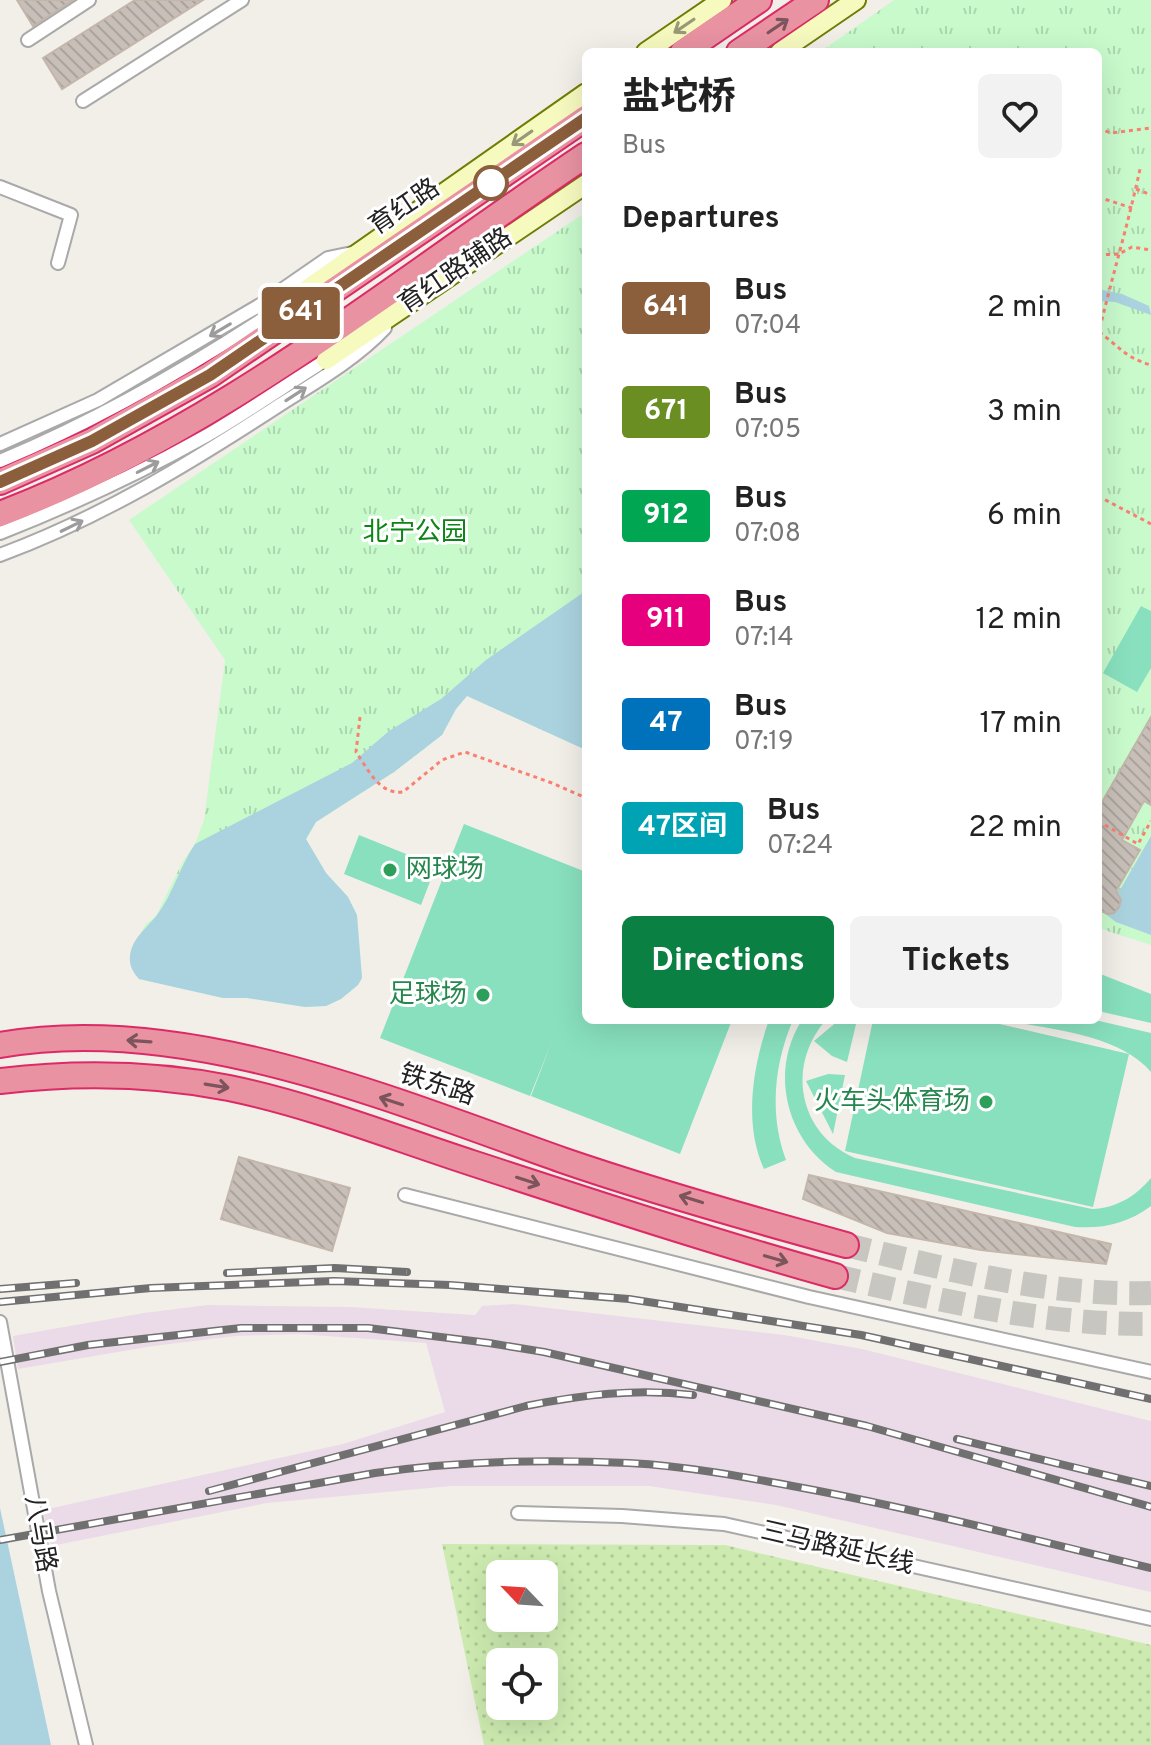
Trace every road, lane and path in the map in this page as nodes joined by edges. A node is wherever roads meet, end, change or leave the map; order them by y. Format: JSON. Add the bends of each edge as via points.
{"nodes":[{"id":1,"x":89,"y":0,"type":"edge"},
{"id":2,"x":242,"y":0,"type":"edge"},
{"id":3,"x":722,"y":0,"type":"edge"},
{"id":4,"x":759,"y":0,"type":"edge"},
{"id":5,"x":816,"y":0,"type":"edge"},
{"id":6,"x":856,"y":0,"type":"edge"},
{"id":7,"x":28,"y":40,"type":"dead end"},
{"id":8,"x":652,"y":48,"type":"edge"},
{"id":9,"x":689,"y":48,"type":"edge"},
{"id":10,"x":745,"y":48,"type":"edge"},
{"id":11,"x":786,"y":48,"type":"edge"},
{"id":12,"x":582,"y":96,"type":"edge"},
{"id":13,"x":83,"y":101,"type":"dead end"},
{"id":14,"x":582,"y":121,"type":"edge"},
{"id":15,"x":1151,"y":128,"type":"edge"},
{"id":16,"x":1102,"y":130,"type":"edge"},
{"id":17,"x":582,"y":158,"type":"edge"},
{"id":18,"x":1140,"y":169,"type":"dead end"},
{"id":19,"x":0,"y":187,"type":"edge"},
{"id":20,"x":582,"y":187,"type":"edge"},
{"id":21,"x":1136,"y":189,"type":"junction"},
{"id":22,"x":1151,"y":195,"type":"edge"},
{"id":23,"x":1102,"y":198,"type":"edge"},
{"id":24,"x":1132,"y":208,"type":"junction"},
{"id":25,"x":1151,"y":250,"type":"edge"},
{"id":26,"x":359,"y":251,"type":"junction"},
{"id":27,"x":1119,"y":254,"type":"junction"},
{"id":28,"x":1102,"y":255,"type":"edge"},
{"id":29,"x":58,"y":263,"type":"dead end"},
{"id":30,"x":405,"y":307,"type":"junction"},
{"id":31,"x":291,"y":310,"type":"junction"},
{"id":32,"x":1102,"y":311,"type":"edge"},
{"id":33,"x":1102,"y":336,"type":"edge"},
{"id":34,"x":320,"y":352,"type":"junction"},
{"id":35,"x":1151,"y":365,"type":"edge"},
{"id":36,"x":0,"y":444,"type":"edge"},
{"id":37,"x":0,"y":461,"type":"edge"},
{"id":38,"x":0,"y":482,"type":"edge"},
{"id":39,"x":1102,"y":498,"type":"edge"},
{"id":40,"x":0,"y":514,"type":"edge"},
{"id":41,"x":1151,"y":524,"type":"edge"},
{"id":42,"x":0,"y":533,"type":"edge"},
{"id":43,"x":0,"y":555,"type":"edge"},
{"id":44,"x":360,"y":717,"type":"dead end"},
{"id":45,"x":582,"y":796,"type":"edge"},
{"id":46,"x":1151,"y":821,"type":"edge"},
{"id":47,"x":1102,"y":823,"type":"edge"},
{"id":48,"x":2,"y":1044,"type":"edge"},
{"id":49,"x":0,"y":1081,"type":"edge"},
{"id":50,"x":405,"y":1195,"type":"dead end"},
{"id":51,"x":846,"y":1245,"type":"tunnel mouth"},
{"id":52,"x":835,"y":1276,"type":"tunnel mouth"},
{"id":53,"x":0,"y":1322,"type":"edge"},
{"id":54,"x":1151,"y":1372,"type":"edge"},
{"id":55,"x":518,"y":1513,"type":"dead end"},
{"id":56,"x":1151,"y":1619,"type":"edge"},
{"id":57,"x":86,"y":1745,"type":"edge"}],
"edges":[{"from":1,"to":7,"type":"street"},
{"from":2,"to":13,"type":"street"},
{"from":3,"to":8,"type":"main road","one_way":true},
{"from":4,"to":9,"type":"highway"},
{"from":10,"to":5,"type":"highway","one_way":true},
{"from":6,"to":11,"type":"main road"},
{"from":12,"to":26,"type":"main road","one_way":true},
{"from":14,"to":31,"type":"highway","name":"育红路"},
{"from":15,"to":16,"type":"path"},
{"from":17,"to":34,"type":"highway"},
{"from":18,"to":21,"type":"path"},
{"from":19,"to":29,"type":"street","via":[[71,215]]},
{"from":20,"to":30,"type":"main road","name":"育红路辅路"},
{"from":21,"to":22,"type":"path"},
{"from":21,"to":24,"type":"path"},
{"from":23,"to":24,"type":"path"},
{"from":24,"to":27,"type":"path"},
{"from":25,"to":27,"type":"path","via":[[1132,247]]},
{"from":26,"to":31,"type":"main road"},
{"from":26,"to":36,"type":"street","one_way":true,"via":[[328,258],[260,305],[98,400]]},
{"from":27,"to":28,"type":"path"},
{"from":27,"to":32,"type":"path"},
{"from":30,"to":34,"type":"main road","name":"育红路辅路"},
{"from":43,"to":30,"type":"street","one_way":true,"via":[[137,494],[322,377]]},
{"from":31,"to":37,"type":"street","name":"育红路","via":[[62,435]]},
{"from":31,"to":38,"type":"highway","via":[[210,375],[106,434]]},
{"from":33,"to":35,"type":"path","via":[[1122,353]]},
{"from":34,"to":40,"type":"highway","via":[[70,486]]},
{"from":42,"to":34,"type":"street","one_way":true,"via":[[95,493],[208,435]]},
{"from":39,"to":41,"type":"path"},
{"from":44,"to":45,"type":"path","via":[[356,752],[387,791],[403,792],[442,760],[465,752]]},
{"from":46,"to":47,"type":"path","via":[[1138,844]]},
{"from":51,"to":48,"type":"highway","name":"铁东路","one_way":true,"via":[[581,1166],[276,1065],[117,1040]]},
{"from":49,"to":52,"type":"highway","one_way":true,"via":[[135,1076],[229,1088]]},
{"from":50,"to":54,"type":"street","via":[[809,1297]]},
{"from":53,"to":57,"type":"street","name":"八马路","via":[[49,1591]]},
{"from":55,"to":56,"type":"street","name":"三马路延长线","via":[[724,1524]]}]}
